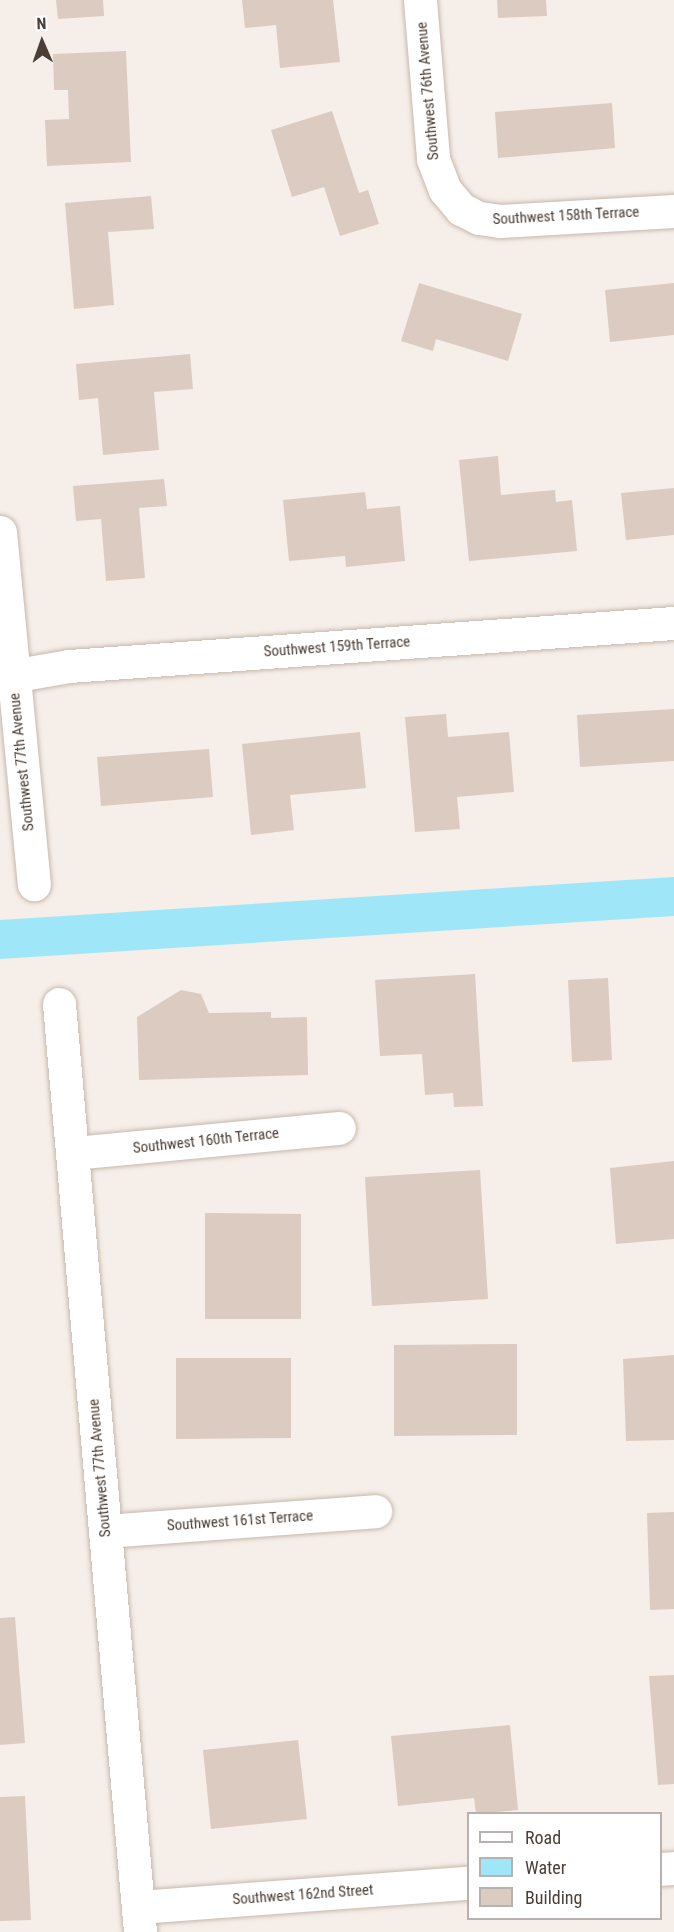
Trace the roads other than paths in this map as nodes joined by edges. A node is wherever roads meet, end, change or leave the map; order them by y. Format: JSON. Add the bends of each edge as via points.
{"nodes":[{"id":1,"x":420,"y":0,"type":"edge"},
{"id":2,"x":461,"y":209,"type":"joint"},
{"id":3,"x":674,"y":211,"type":"edge"},
{"id":4,"x":0,"y":532,"type":"edge"},
{"id":5,"x":674,"y":622,"type":"edge"},
{"id":6,"x":7,"y":676,"type":"edge"},
{"id":7,"x":34,"y":884,"type":"dead end"},
{"id":8,"x":59,"y":1004,"type":"dead end"},
{"id":9,"x":339,"y":1128,"type":"dead end"},
{"id":10,"x":73,"y":1153,"type":"junction"},
{"id":11,"x":375,"y":1511,"type":"dead end"},
{"id":12,"x":105,"y":1531,"type":"junction"},
{"id":13,"x":467,"y":1883,"type":"edge"},
{"id":14,"x":139,"y":1920,"type":"edge"}],
"edges":[{"from":1,"to":2,"type":"street","name":"Southwest 76th Avenue","via":[[433,159],[445,190]]},
{"from":2,"to":3,"type":"street","name":"Southwest 158th Terrace","via":[[479,218],[500,221]]},
{"from":4,"to":6,"type":"street","name":"Southwest 77th Avenue"},
{"from":5,"to":6,"type":"street","name":"Southwest 159th Terrace","via":[[69,666]]},
{"from":6,"to":7,"type":"street","name":"Southwest 77th Avenue"},
{"from":8,"to":10,"type":"street","name":"Southwest 77th Avenue"},
{"from":9,"to":10,"type":"street","name":"Southwest 160th Terrace"},
{"from":10,"to":12,"type":"street","name":"Southwest 77th Avenue"},
{"from":11,"to":12,"type":"street","name":"Southwest 161st Terrace"},
{"from":12,"to":14,"type":"street","name":"Southwest 77th Avenue"},
{"from":13,"to":14,"type":"street","name":"Southwest 162nd Street"}]}
